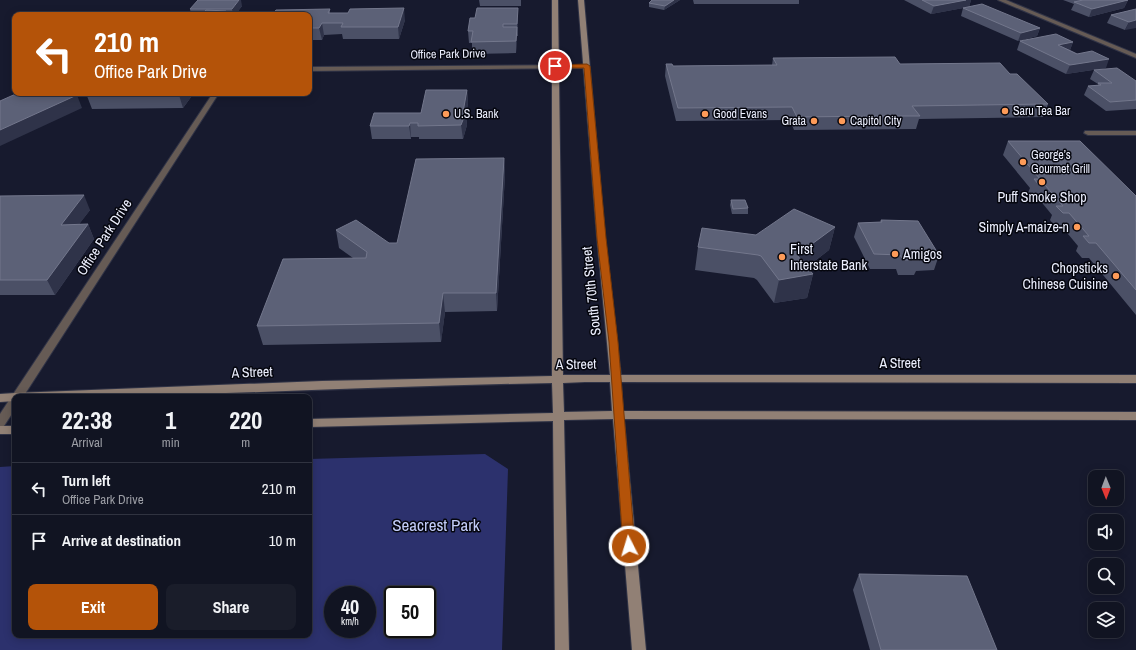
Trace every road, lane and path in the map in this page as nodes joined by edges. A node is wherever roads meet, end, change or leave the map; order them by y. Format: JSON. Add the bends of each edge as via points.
{"nodes":[{"id":1,"x":554,"y":0,"type":"edge"},
{"id":2,"x":581,"y":0,"type":"edge"},
{"id":3,"x":1001,"y":0,"type":"edge"},
{"id":4,"x":1136,"y":56,"type":"edge"},
{"id":5,"x":555,"y":66,"type":"junction"},
{"id":6,"x":587,"y":66,"type":"junction"},
{"id":7,"x":312,"y":69,"type":"edge"},
{"id":8,"x":214,"y":96,"type":"edge"},
{"id":9,"x":1136,"y":133,"type":"edge"},
{"id":10,"x":1088,"y":134,"type":"dead end"},
{"id":11,"x":615,"y":378,"type":"junction"},
{"id":12,"x":558,"y":379,"type":"junction"},
{"id":13,"x":1136,"y":379,"type":"edge"},
{"id":14,"x":19,"y":394,"type":"edge"},
{"id":15,"x":96,"y":394,"type":"edge"},
{"id":16,"x":0,"y":398,"type":"edge"},
{"id":17,"x":12,"y":398,"type":"edge"},
{"id":18,"x":12,"y":404,"type":"edge"},
{"id":19,"x":618,"y":415,"type":"junction"},
{"id":20,"x":558,"y":416,"type":"junction"},
{"id":21,"x":1136,"y":416,"type":"edge"},
{"id":22,"x":312,"y":422,"type":"edge"},
{"id":23,"x":0,"y":423,"type":"edge"},
{"id":24,"x":0,"y":430,"type":"edge"},
{"id":25,"x":12,"y":430,"type":"edge"},
{"id":26,"x":562,"y":650,"type":"edge"},
{"id":27,"x":639,"y":650,"type":"edge"}],
"edges":[{"from":1,"to":5,"type":"main road"},
{"from":2,"to":6,"type":"main road","name":"South 70th Street"},
{"from":3,"to":4,"type":"street"},
{"from":5,"to":6,"type":"street","name":"Office Park Drive"},
{"from":5,"to":7,"type":"street","name":"Office Park Drive"},
{"from":5,"to":12,"type":"main road"},
{"from":6,"to":11,"type":"main road","name":"South 70th Street"},
{"from":8,"to":14,"type":"street","name":"Office Park Drive"},
{"from":9,"to":10,"type":"street"},
{"from":11,"to":12,"type":"main road","name":"A Street"},
{"from":11,"to":13,"type":"main road","name":"A Street"},
{"from":11,"to":19,"type":"main road","name":"South 70th Street"},
{"from":12,"to":15,"type":"main road","name":"A Street","via":[[216,388]]},
{"from":12,"to":20,"type":"main road"},
{"from":16,"to":17,"type":"main road","name":"A Street"},
{"from":18,"to":23,"type":"street","name":"Office Park Drive"},
{"from":19,"to":20,"type":"main road"},
{"from":19,"to":21,"type":"main road"},
{"from":19,"to":27,"type":"main road","name":"South 70th Street"},
{"from":20,"to":22,"type":"main road"},
{"from":20,"to":26,"type":"main road"},
{"from":24,"to":25,"type":"main road"}]}
